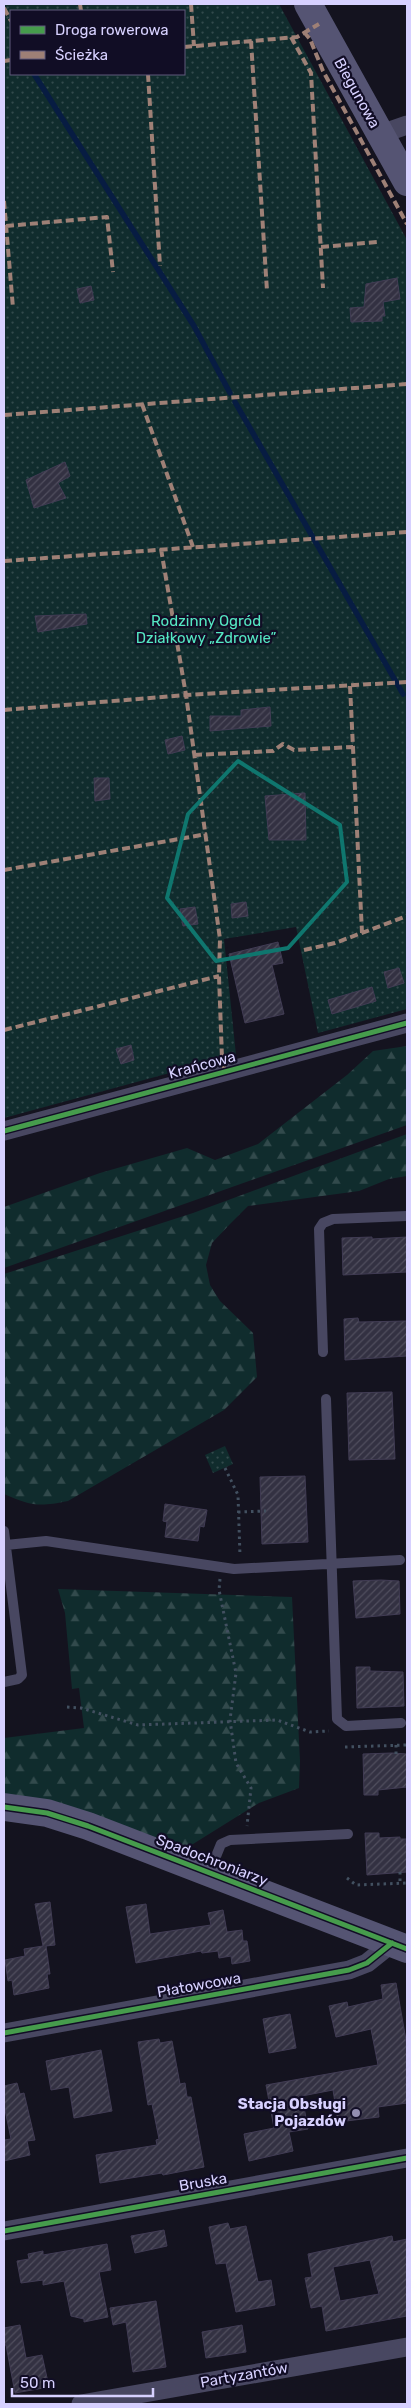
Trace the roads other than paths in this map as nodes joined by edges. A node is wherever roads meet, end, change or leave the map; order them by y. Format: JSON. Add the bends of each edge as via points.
{"nodes":[{"id":1,"x":308,"y":4,"type":"edge"},
{"id":2,"x":407,"y":124,"type":"edge"},
{"id":3,"x":381,"y":134,"type":"junction"},
{"id":4,"x":407,"y":182,"type":"edge"},
{"id":5,"x":407,"y":1023,"type":"edge"},
{"id":6,"x":4,"y":1131,"type":"edge"},
{"id":7,"x":407,"y":1216,"type":"edge"},
{"id":8,"x":322,"y":1352,"type":"dead end"},
{"id":9,"x":326,"y":1399,"type":"dead end"},
{"id":10,"x":4,"y":1531,"type":"edge"},
{"id":11,"x":6,"y":1545,"type":"junction"},
{"id":12,"x":400,"y":1560,"type":"dead end"},
{"id":13,"x":333,"y":1564,"type":"junction"},
{"id":14,"x":4,"y":1682,"type":"edge"},
{"id":15,"x":401,"y":1723,"type":"dead end"},
{"id":16,"x":4,"y":1808,"type":"edge"},
{"id":17,"x":348,"y":1834,"type":"dead end"},
{"id":18,"x":210,"y":1872,"type":"junction"},
{"id":19,"x":400,"y":1946,"type":"edge"},
{"id":20,"x":4,"y":2033,"type":"edge"},
{"id":21,"x":407,"y":2158,"type":"edge"},
{"id":22,"x":4,"y":2231,"type":"edge"},
{"id":23,"x":407,"y":2347,"type":"edge"},
{"id":24,"x":81,"y":2404,"type":"edge"}],
"edges":[{"from":1,"to":3,"type":"street","name":"Biegunowa"},
{"from":2,"to":3,"type":"street"},
{"from":3,"to":4,"type":"street","name":"Biegunowa"},
{"from":5,"to":6,"type":"street","name":"Krańcowa"},
{"from":7,"to":8,"type":"lane","via":[[333,1219],[323,1223],[319,1229]]},
{"from":9,"to":13,"type":"lane"},
{"from":10,"to":11,"type":"lane"},
{"from":11,"to":13,"type":"lane","via":[[46,1541],[240,1569]]},
{"from":11,"to":14,"type":"lane","via":[[22,1675]]},
{"from":12,"to":13,"type":"lane"},
{"from":13,"to":15,"type":"lane","via":[[337,1719],[346,1726]]},
{"from":16,"to":18,"type":"street","name":"Spadochroniarzy","via":[[61,1817]]},
{"from":17,"to":18,"type":"lane","via":[[230,1840],[221,1844]]},
{"from":18,"to":19,"type":"street","name":"Spadochroniarzy"},
{"from":19,"to":20,"type":"street","name":"Płatowcowa","via":[[349,1970]]},
{"from":21,"to":22,"type":"street","name":"Bruska"},
{"from":23,"to":24,"type":"street","name":"Partyzantów"}]}
